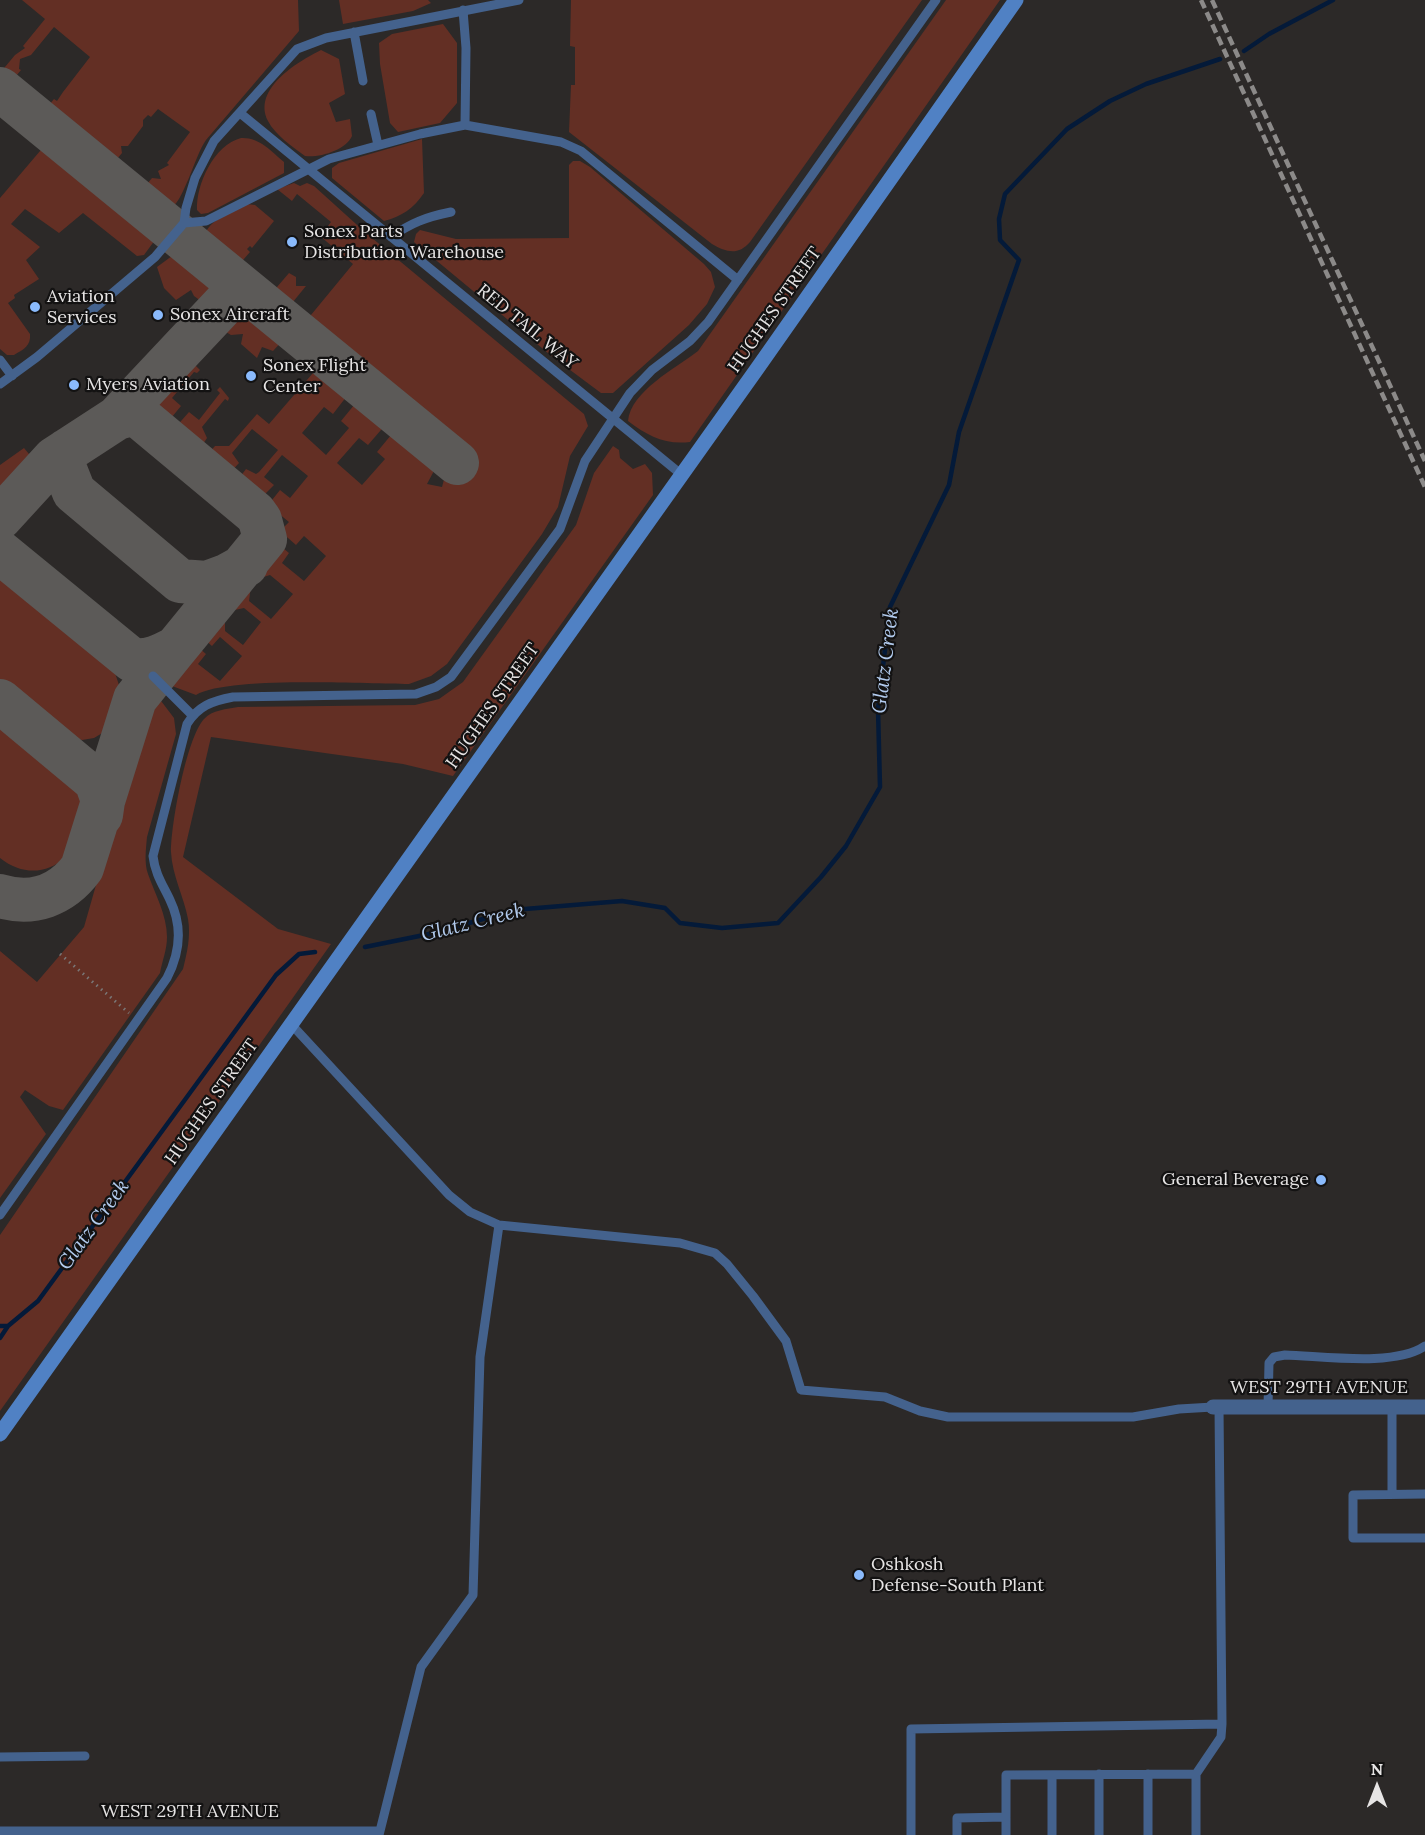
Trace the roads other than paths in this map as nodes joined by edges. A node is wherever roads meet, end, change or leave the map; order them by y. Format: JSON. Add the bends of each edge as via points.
{"nodes":[{"id":1,"x":519,"y":0,"type":"edge"},
{"id":2,"x":936,"y":0,"type":"edge"},
{"id":3,"x":1016,"y":0,"type":"edge"},
{"id":4,"x":463,"y":10,"type":"junction"},
{"id":5,"x":354,"y":32,"type":"junction"},
{"id":6,"x":363,"y":81,"type":"dead end"},
{"id":7,"x":240,"y":113,"type":"junction"},
{"id":8,"x":371,"y":114,"type":"dead end"},
{"id":9,"x":465,"y":125,"type":"junction"},
{"id":10,"x":378,"y":144,"type":"junction"},
{"id":11,"x":307,"y":169,"type":"junction"},
{"id":12,"x":451,"y":212,"type":"dead end"},
{"id":13,"x":184,"y":224,"type":"junction"},
{"id":14,"x":391,"y":237,"type":"junction"},
{"id":15,"x":738,"y":280,"type":"junction"},
{"id":16,"x":0,"y":360,"type":"edge"},
{"id":17,"x":12,"y":376,"type":"junction"},
{"id":18,"x":0,"y":384,"type":"edge"},
{"id":19,"x":612,"y":418,"type":"junction"},
{"id":20,"x":682,"y":475,"type":"junction"},
{"id":21,"x":153,"y":676,"type":"dead end"},
{"id":22,"x":192,"y":715,"type":"junction"},
{"id":23,"x":291,"y":1024,"type":"junction"},
{"id":24,"x":0,"y":1215,"type":"edge"},
{"id":25,"x":499,"y":1225,"type":"junction"},
{"id":26,"x":1425,"y":1346,"type":"edge"},
{"id":27,"x":1216,"y":1407,"type":"junction"},
{"id":28,"x":1268,"y":1407,"type":"junction"},
{"id":29,"x":1392,"y":1407,"type":"junction"},
{"id":30,"x":1425,"y":1407,"type":"edge"},
{"id":31,"x":0,"y":1434,"type":"edge"},
{"id":32,"x":1392,"y":1494,"type":"junction"},
{"id":33,"x":1425,"y":1494,"type":"edge"},
{"id":34,"x":1425,"y":1538,"type":"edge"},
{"id":35,"x":1222,"y":1724,"type":"junction"},
{"id":36,"x":85,"y":1756,"type":"dead end"},
{"id":37,"x":0,"y":1757,"type":"edge"},
{"id":38,"x":1099,"y":1774,"type":"junction"},
{"id":39,"x":1148,"y":1774,"type":"junction"},
{"id":40,"x":1196,"y":1774,"type":"junction"},
{"id":41,"x":1052,"y":1775,"type":"junction"},
{"id":42,"x":1006,"y":1817,"type":"junction"},
{"id":43,"x":0,"y":1832,"type":"edge"},
{"id":44,"x":379,"y":1833,"type":"edge"},
{"id":45,"x":911,"y":1835,"type":"edge"},
{"id":46,"x":957,"y":1835,"type":"edge"},
{"id":47,"x":1006,"y":1835,"type":"edge"},
{"id":48,"x":1052,"y":1835,"type":"edge"},
{"id":49,"x":1099,"y":1835,"type":"edge"},
{"id":50,"x":1148,"y":1835,"type":"edge"},
{"id":51,"x":1196,"y":1835,"type":"edge"}],
"edges":[{"from":1,"to":4,"type":"lane"},
{"from":2,"to":15,"type":"lane"},
{"from":3,"to":20,"type":"street","name":"HUGHES STREET"},
{"from":4,"to":5,"type":"lane"},
{"from":4,"to":9,"type":"lane"},
{"from":5,"to":6,"type":"lane"},
{"from":5,"to":7,"type":"lane","via":[[297,50]]},
{"from":7,"to":11,"type":"lane","name":"RED TAIL WAY"},
{"from":7,"to":13,"type":"lane","via":[[205,156]]},
{"from":8,"to":10,"type":"lane"},
{"from":9,"to":10,"type":"lane"},
{"from":9,"to":15,"type":"lane","via":[[561,142],[581,151]]},
{"from":10,"to":11,"type":"lane"},
{"from":11,"to":13,"type":"lane","via":[[206,221]]},
{"from":11,"to":14,"type":"lane","name":"RED TAIL WAY"},
{"from":12,"to":14,"type":"lane","via":[[425,217]]},
{"from":13,"to":17,"type":"lane","via":[[155,257]]},
{"from":14,"to":19,"type":"lane","name":"RED TAIL WAY"},
{"from":15,"to":19,"type":"lane","via":[[708,322],[645,378]]},
{"from":16,"to":17,"type":"lane"},
{"from":17,"to":18,"type":"lane"},
{"from":19,"to":20,"type":"lane","name":"RED TAIL WAY"},
{"from":19,"to":22,"type":"lane","via":[[585,461],[560,529],[451,677],[416,694],[232,697],[212,701]]},
{"from":20,"to":23,"type":"street","name":"HUGHES STREET"},
{"from":21,"to":22,"type":"lane"},
{"from":22,"to":24,"type":"lane","via":[[153,856],[158,878],[176,913],[176,961]]},
{"from":23,"to":25,"type":"lane","via":[[449,1195],[470,1212]]},
{"from":23,"to":31,"type":"street","name":"HUGHES STREET"},
{"from":25,"to":27,"type":"lane","via":[[680,1243],[715,1253],[786,1341],[801,1390],[885,1398],[948,1417],[1133,1417]]},
{"from":25,"to":44,"type":"lane","via":[[480,1358],[473,1595],[421,1667]]},
{"from":26,"to":28,"type":"lane","via":[[1415,1353],[1383,1358],[1277,1356],[1269,1363]]},
{"from":27,"to":28,"type":"street","name":"WEST 29TH AVENUE"},
{"from":27,"to":35,"type":"lane"},
{"from":28,"to":29,"type":"street","name":"WEST 29TH AVENUE"},
{"from":29,"to":30,"type":"street","name":"WEST 29TH AVENUE"},
{"from":29,"to":32,"type":"lane"},
{"from":32,"to":33,"type":"lane"},
{"from":32,"to":34,"type":"lane","via":[[1353,1495],[1353,1538]]},
{"from":35,"to":40,"type":"lane","via":[[1221,1737]]},
{"from":35,"to":45,"type":"lane","via":[[911,1729]]},
{"from":36,"to":37,"type":"lane"},
{"from":38,"to":39,"type":"lane"},
{"from":38,"to":41,"type":"lane"},
{"from":38,"to":49,"type":"lane"},
{"from":39,"to":40,"type":"lane"},
{"from":39,"to":50,"type":"lane"},
{"from":40,"to":51,"type":"lane"},
{"from":41,"to":42,"type":"lane","via":[[1006,1775]]},
{"from":41,"to":48,"type":"lane"},
{"from":42,"to":46,"type":"lane","via":[[957,1818]]},
{"from":42,"to":47,"type":"lane"},
{"from":43,"to":44,"type":"lane","name":"WEST 29TH AVENUE"}]}
